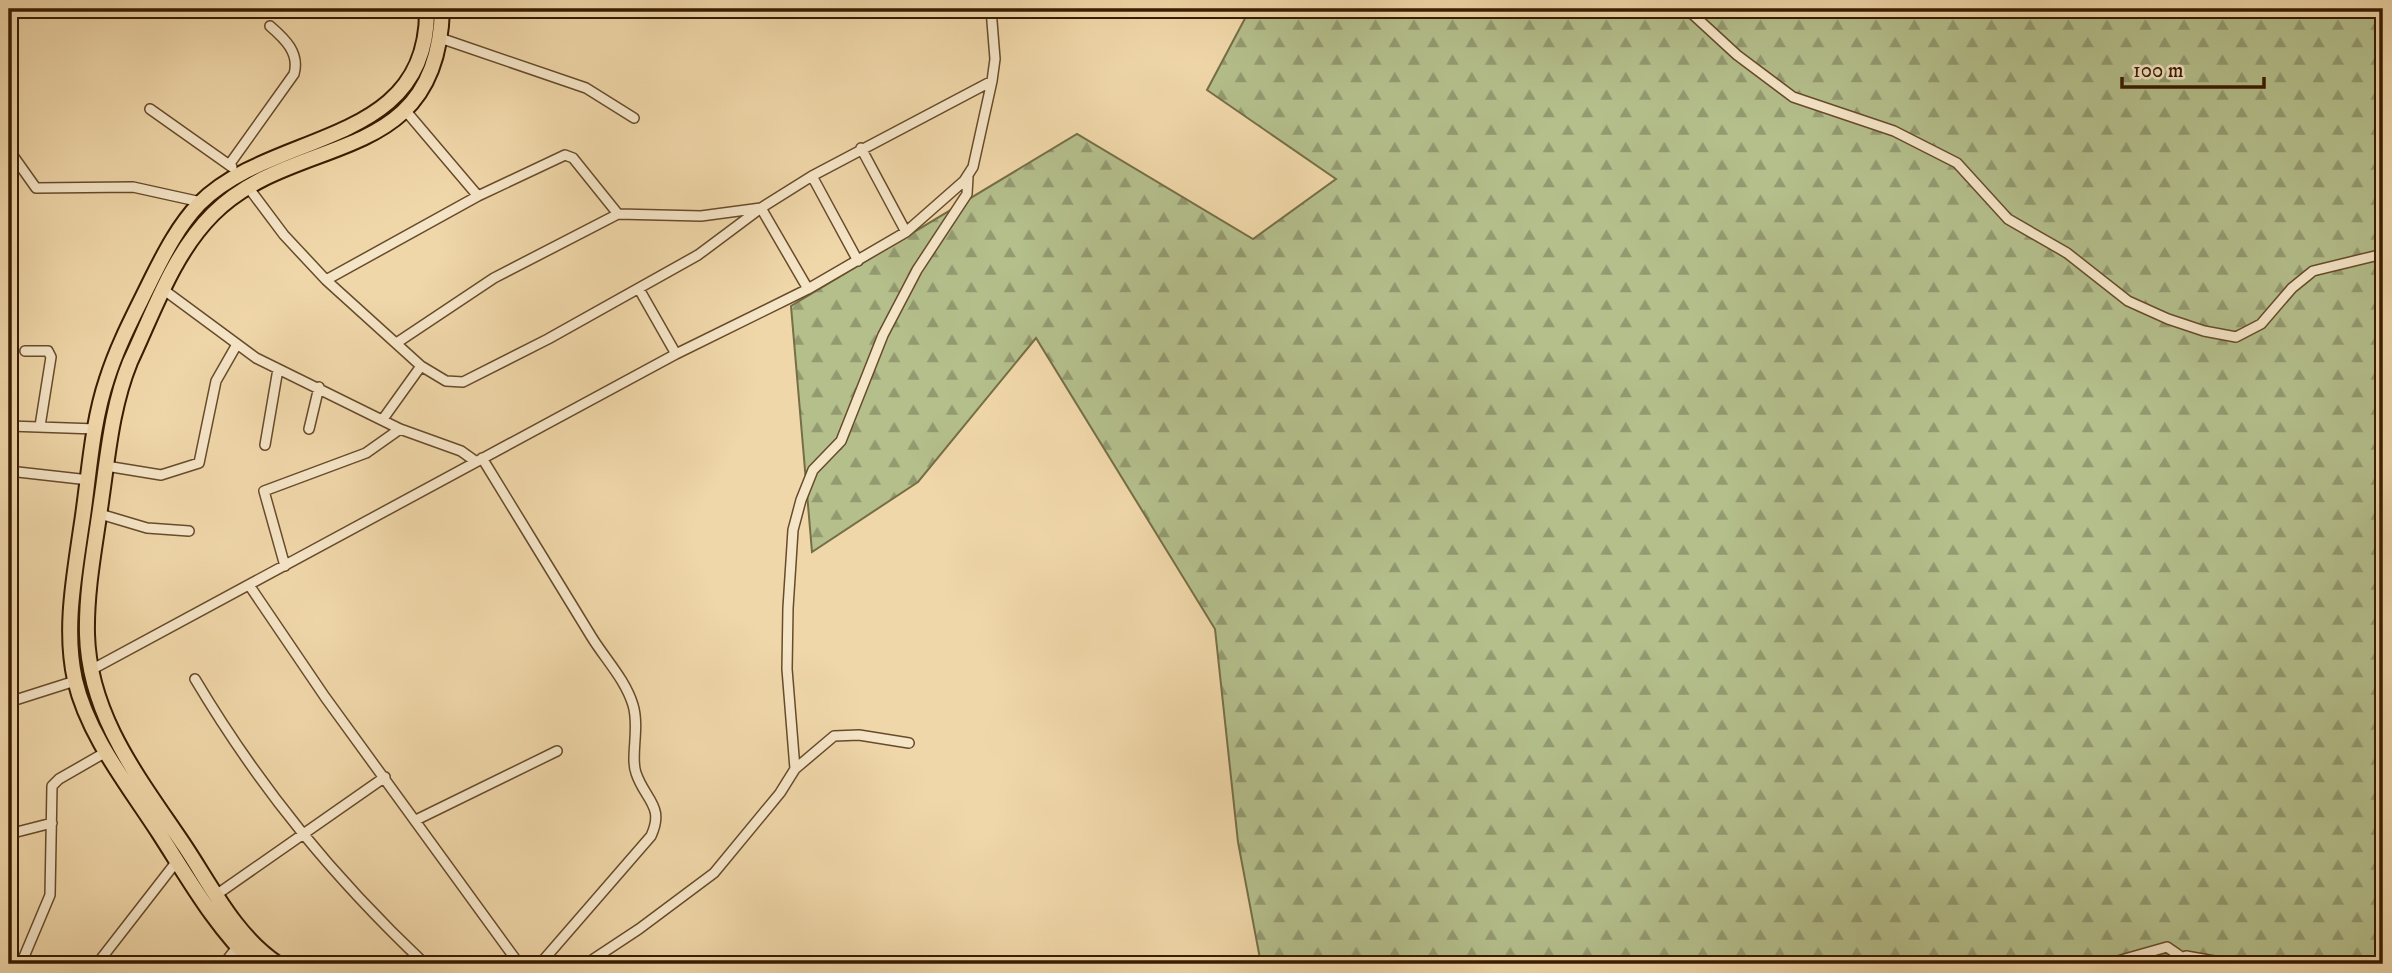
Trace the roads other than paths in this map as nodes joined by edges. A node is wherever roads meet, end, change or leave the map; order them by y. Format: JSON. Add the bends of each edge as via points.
{"nodes":[{"id":1,"x":427,"y":9,"type":"edge"},
{"id":2,"x":442,"y":9,"type":"edge"},
{"id":3,"x":992,"y":9,"type":"edge"},
{"id":4,"x":1687,"y":9,"type":"edge"},
{"id":5,"x":270,"y":26,"type":"dead end"},
{"id":6,"x":440,"y":38,"type":"junction"},
{"id":7,"x":992,"y":81,"type":"junction"},
{"id":8,"x":150,"y":109,"type":"dead end"},
{"id":9,"x":405,"y":110,"type":"junction"},
{"id":10,"x":634,"y":118,"type":"dead end"},
{"id":11,"x":861,"y":148,"type":"junction"},
{"id":12,"x":9,"y":149,"type":"edge"},
{"id":13,"x":229,"y":165,"type":"junction"},
{"id":14,"x":968,"y":175,"type":"junction"},
{"id":15,"x":811,"y":176,"type":"junction"},
{"id":16,"x":245,"y":180,"type":"junction"},
{"id":17,"x":478,"y":196,"type":"junction"},
{"id":18,"x":201,"y":202,"type":"junction"},
{"id":19,"x":761,"y":208,"type":"junction"},
{"id":20,"x":618,"y":214,"type":"junction"},
{"id":21,"x":190,"y":215,"type":"junction"},
{"id":22,"x":204,"y":225,"type":"junction"},
{"id":23,"x":906,"y":232,"type":"junction"},
{"id":24,"x":2383,"y":254,"type":"edge"},
{"id":25,"x":858,"y":261,"type":"junction"},
{"id":26,"x":326,"y":280,"type":"junction"},
{"id":27,"x":639,"y":289,"type":"junction"},
{"id":28,"x":808,"y":289,"type":"junction"},
{"id":29,"x":164,"y":290,"type":"junction"},
{"id":30,"x":398,"y":342,"type":"junction"},
{"id":31,"x":236,"y":346,"type":"junction"},
{"id":32,"x":25,"y":351,"type":"dead end"},
{"id":33,"x":676,"y":354,"type":"junction"},
{"id":34,"x":421,"y":366,"type":"junction"},
{"id":35,"x":278,"y":369,"type":"junction"},
{"id":36,"x":319,"y":387,"type":"junction"},
{"id":37,"x":383,"y":419,"type":"junction"},
{"id":38,"x":9,"y":426,"type":"edge"},
{"id":39,"x":40,"y":426,"type":"junction"},
{"id":40,"x":96,"y":429,"type":"junction"},
{"id":41,"x":309,"y":429,"type":"dead end"},
{"id":42,"x":400,"y":429,"type":"junction"},
{"id":43,"x":265,"y":445,"type":"dead end"},
{"id":44,"x":478,"y":460,"type":"junction"},
{"id":45,"x":106,"y":466,"type":"junction"},
{"id":46,"x":9,"y":471,"type":"edge"},
{"id":47,"x":89,"y":480,"type":"junction"},
{"id":48,"x":100,"y":514,"type":"junction"},
{"id":49,"x":189,"y":531,"type":"dead end"},
{"id":50,"x":285,"y":566,"type":"junction"},
{"id":51,"x":249,"y":585,"type":"junction"},
{"id":52,"x":91,"y":670,"type":"junction"},
{"id":53,"x":195,"y":679,"type":"dead end"},
{"id":54,"x":75,"y":681,"type":"junction"},
{"id":55,"x":9,"y":702,"type":"edge"},
{"id":56,"x":909,"y":744,"type":"dead end"},
{"id":57,"x":557,"y":751,"type":"dead end"},
{"id":58,"x":106,"y":752,"type":"junction"},
{"id":59,"x":795,"y":769,"type":"junction"},
{"id":60,"x":385,"y":778,"type":"junction"},
{"id":61,"x":416,"y":820,"type":"junction"},
{"id":62,"x":52,"y":823,"type":"junction"},
{"id":63,"x":9,"y":834,"type":"edge"},
{"id":64,"x":302,"y":834,"type":"junction"},
{"id":65,"x":177,"y":860,"type":"junction"},
{"id":66,"x":216,"y":895,"type":"junction"},
{"id":67,"x":237,"y":947,"type":"junction"},
{"id":68,"x":2182,"y":961,"type":"edge"},
{"id":69,"x":21,"y":964,"type":"edge"},
{"id":70,"x":97,"y":964,"type":"edge"},
{"id":71,"x":224,"y":964,"type":"edge"},
{"id":72,"x":255,"y":964,"type":"edge"},
{"id":73,"x":278,"y":964,"type":"edge"},
{"id":74,"x":425,"y":964,"type":"edge"},
{"id":75,"x":519,"y":964,"type":"edge"},
{"id":76,"x":540,"y":964,"type":"edge"},
{"id":77,"x":586,"y":964,"type":"edge"},
{"id":78,"x":2106,"y":964,"type":"edge"},
{"id":79,"x":2231,"y":964,"type":"edge"}],
"edges":[{"from":1,"to":16,"type":"main road","via":[[420,57],[391,101],[354,127]]},
{"from":2,"to":6,"type":"main road"},
{"from":3,"to":7,"type":"street"},
{"from":4,"to":24,"type":"street","via":[[1793,97],[1894,131],[1957,163],[2008,219],[2067,253],[2128,301],[2204,331],[2236,337],[2261,324],[2313,271]]},
{"from":5,"to":13,"type":"street","via":[[295,55],[294,74]]},
{"from":6,"to":9,"type":"main road","via":[[428,76]]},
{"from":6,"to":10,"type":"street","via":[[586,88]]},
{"from":7,"to":11,"type":"street"},
{"from":7,"to":14,"type":"street","via":[[981,141]]},
{"from":8,"to":13,"type":"street"},
{"from":9,"to":16,"type":"main road","via":[[371,136]]},
{"from":9,"to":17,"type":"street"},
{"from":11,"to":15,"type":"street"},
{"from":11,"to":23,"type":"street"},
{"from":12,"to":18,"type":"street","via":[[36,188],[133,187]]},
{"from":13,"to":16,"type":"street"},
{"from":14,"to":23,"type":"street"},
{"from":14,"to":59,"type":"street","via":[[967,194],[917,270],[883,335],[841,440],[813,470],[801,500],[793,530],[788,608],[787,669]]},
{"from":15,"to":19,"type":"street"},
{"from":15,"to":25,"type":"street"},
{"from":16,"to":18,"type":"main road"},
{"from":16,"to":22,"type":"main road"},
{"from":16,"to":26,"type":"street","via":[[284,235]]},
{"from":17,"to":20,"type":"street","via":[[568,156]]},
{"from":17,"to":26,"type":"street"},
{"from":18,"to":21,"type":"main road"},
{"from":19,"to":20,"type":"street","via":[[701,216]]},
{"from":19,"to":27,"type":"street","via":[[698,255]]},
{"from":19,"to":28,"type":"street"},
{"from":20,"to":30,"type":"street","via":[[494,278]]},
{"from":21,"to":22,"type":"main road"},
{"from":21,"to":40,"type":"main road","via":[[163,255],[134,313],[107,378]]},
{"from":22,"to":29,"type":"main road","via":[[182,252]]},
{"from":23,"to":25,"type":"street"},
{"from":25,"to":28,"type":"street"},
{"from":26,"to":30,"type":"street"},
{"from":27,"to":33,"type":"street"},
{"from":27,"to":34,"type":"street","via":[[463,382],[446,380]]},
{"from":28,"to":33,"type":"street"},
{"from":29,"to":31,"type":"street"},
{"from":29,"to":45,"type":"main road","via":[[122,381]]},
{"from":30,"to":34,"type":"street"},
{"from":31,"to":35,"type":"street"},
{"from":31,"to":45,"type":"street","via":[[216,381],[199,463],[161,475]]},
{"from":32,"to":39,"type":"street","via":[[48,351],[51,357]]},
{"from":33,"to":44,"type":"street"},
{"from":34,"to":37,"type":"street"},
{"from":35,"to":36,"type":"street"},
{"from":35,"to":43,"type":"street"},
{"from":36,"to":37,"type":"street"},
{"from":36,"to":41,"type":"street"},
{"from":37,"to":42,"type":"street"},
{"from":38,"to":39,"type":"street"},
{"from":39,"to":40,"type":"street"},
{"from":40,"to":47,"type":"main road"},
{"from":42,"to":44,"type":"street"},
{"from":42,"to":50,"type":"street","via":[[366,453],[264,491]]},
{"from":44,"to":50,"type":"street"},
{"from":44,"to":76,"type":"street","via":[[625,685],[637,732],[636,773],[657,813],[651,836]]},
{"from":45,"to":48,"type":"main road"},
{"from":46,"to":47,"type":"street"},
{"from":47,"to":54,"type":"main road","via":[[70,614]]},
{"from":48,"to":49,"type":"street","via":[[147,527]]},
{"from":48,"to":52,"type":"main road","via":[[87,614]]},
{"from":50,"to":51,"type":"street"},
{"from":51,"to":52,"type":"street"},
{"from":51,"to":60,"type":"street"},
{"from":52,"to":66,"type":"main road","via":[[104,715],[122,750]]},
{"from":53,"to":64,"type":"street","via":[[236,745]]},
{"from":54,"to":55,"type":"street"},
{"from":54,"to":58,"type":"main road"},
{"from":56,"to":59,"type":"street","via":[[842,734]]},
{"from":57,"to":61,"type":"street"},
{"from":58,"to":62,"type":"street","via":[[53,783]]},
{"from":58,"to":65,"type":"main road"},
{"from":59,"to":77,"type":"street","via":[[715,873]]},
{"from":60,"to":61,"type":"street"},
{"from":60,"to":64,"type":"street"},
{"from":61,"to":75,"type":"street"},
{"from":62,"to":63,"type":"street"},
{"from":62,"to":69,"type":"street","via":[[50,895]]},
{"from":64,"to":66,"type":"street"},
{"from":64,"to":74,"type":"street","via":[[362,905]]},
{"from":65,"to":67,"type":"main road"},
{"from":65,"to":70,"type":"street"},
{"from":66,"to":73,"type":"main road","via":[[243,933]]},
{"from":67,"to":71,"type":"street"},
{"from":67,"to":72,"type":"main road"},
{"from":68,"to":78,"type":"street","via":[[2166,947]]},
{"from":68,"to":79,"type":"street","via":[[2186,956]]}]}
